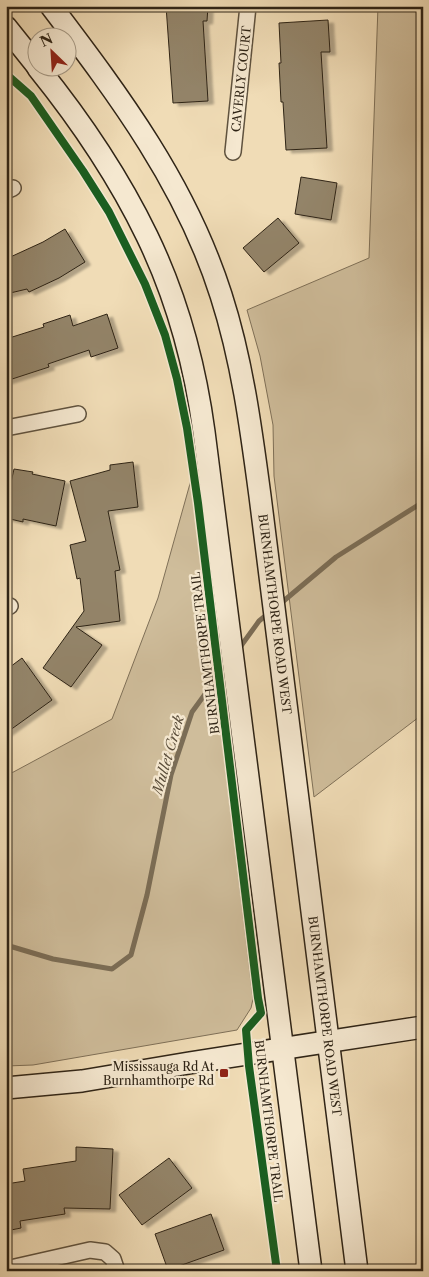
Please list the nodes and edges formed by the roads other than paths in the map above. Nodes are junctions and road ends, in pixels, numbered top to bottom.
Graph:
1 (51, 6) edge
2 (248, 6) edge
3 (6, 27) edge
4 (28, 54) edge
5 (46, 78) edge
6 (233, 152) dead end
7 (78, 414) dead end
8 (6, 428) edge
9 (423, 1027) edge
10 (328, 1042) junction
11 (283, 1048) junction
12 (6, 1088) edge
13 (6, 1269) edge
14 (117, 1271) edge
15 (312, 1271) edge
16 (358, 1271) edge

1 - 10 main road, BURNHAMTHORPE ROAD WEST
2 - 6 street, CAVERLY COURT
3 - 4 main road
5 - 11 main road
7 - 8 street
9 - 10 main road
10 - 11 main road
10 - 16 main road, BURNHAMTHORPE ROAD WEST
11 - 12 main road
11 - 15 main road
13 - 14 street

